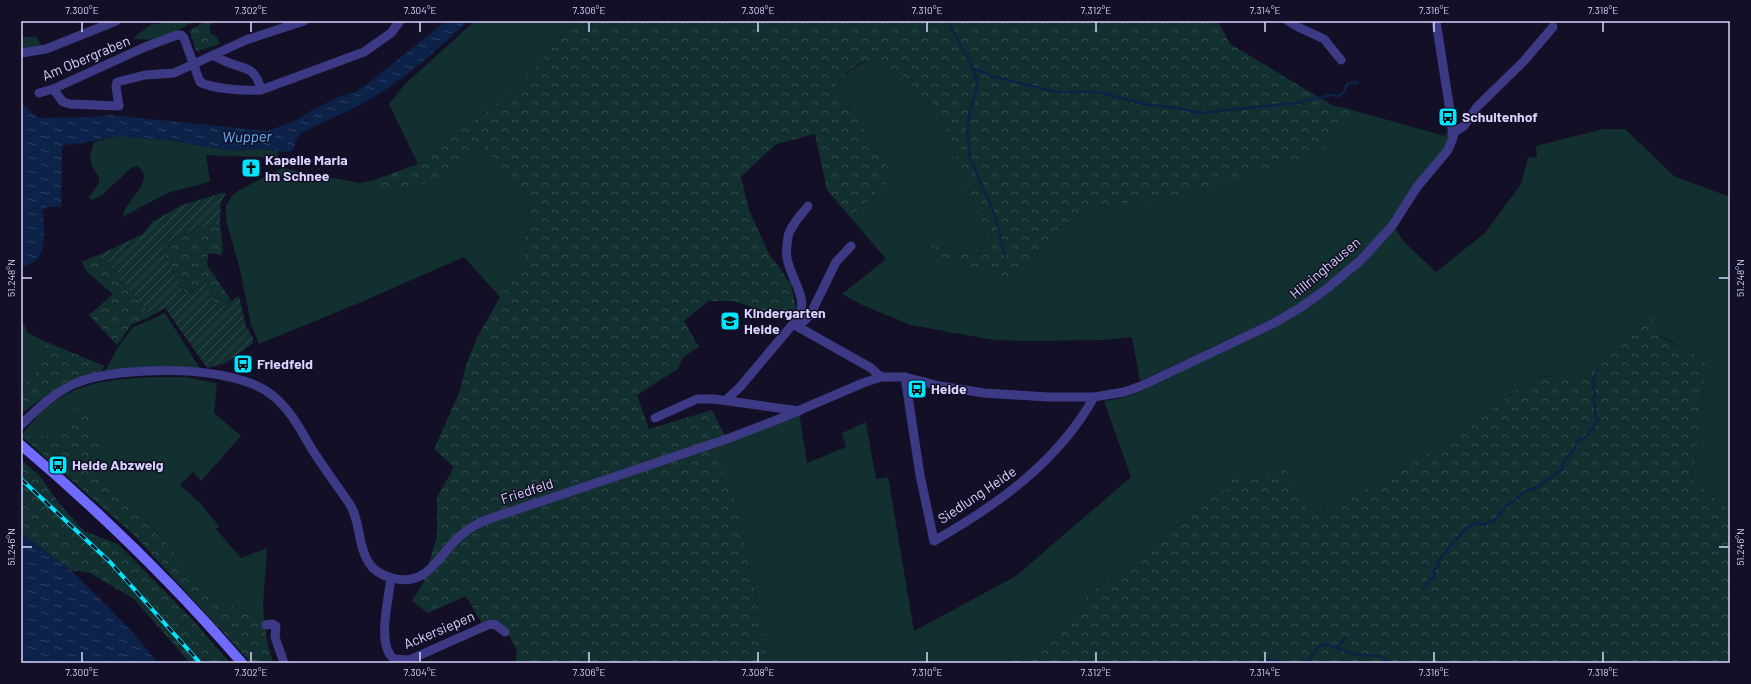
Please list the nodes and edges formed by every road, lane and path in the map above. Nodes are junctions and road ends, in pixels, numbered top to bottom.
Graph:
1 (116, 21) edge
2 (304, 21) edge
3 (400, 21) edge
4 (1288, 21) edge
5 (1436, 21) edge
6 (1553, 27) dead end
7 (21, 53) edge
8 (213, 55) junction
9 (1342, 60) dead end
10 (193, 66) junction
11 (54, 88) junction
12 (261, 90) junction
13 (39, 93) dead end
14 (1453, 133) junction
15 (808, 206) dead end
16 (851, 246) dead end
17 (793, 324) junction
18 (881, 377) junction
19 (905, 377) junction
20 (1094, 397) junction
21 (726, 400) junction
22 (799, 411) junction
23 (655, 418) dead end
24 (21, 425) edge
25 (21, 445) edge
26 (391, 578) junction
27 (266, 625) dead end
28 (505, 632) dead end
29 (242, 663) edge
30 (284, 663) edge

1 - 7 street
2 - 8 street
3 - 12 street
4 - 9 street
5 - 14 street
6 - 14 street
8 - 10 street
8 - 12 street
10 - 11 street, Am Obergraben
10 - 11 street
10 - 12 street, Am Obergraben
11 - 13 street, Am Obergraben
14 - 20 street, Hillringhausen
15 - 17 street
16 - 17 street
17 - 18 street
17 - 21 street
18 - 19 street
18 - 22 street
19 - 20 street
19 - 20 street, Siedlung Heide
21 - 22 street
21 - 23 street
22 - 26 street, Friedfeld
24 - 26 street
25 - 29 main road
26 - 28 street, Ackersiepen
27 - 30 street

